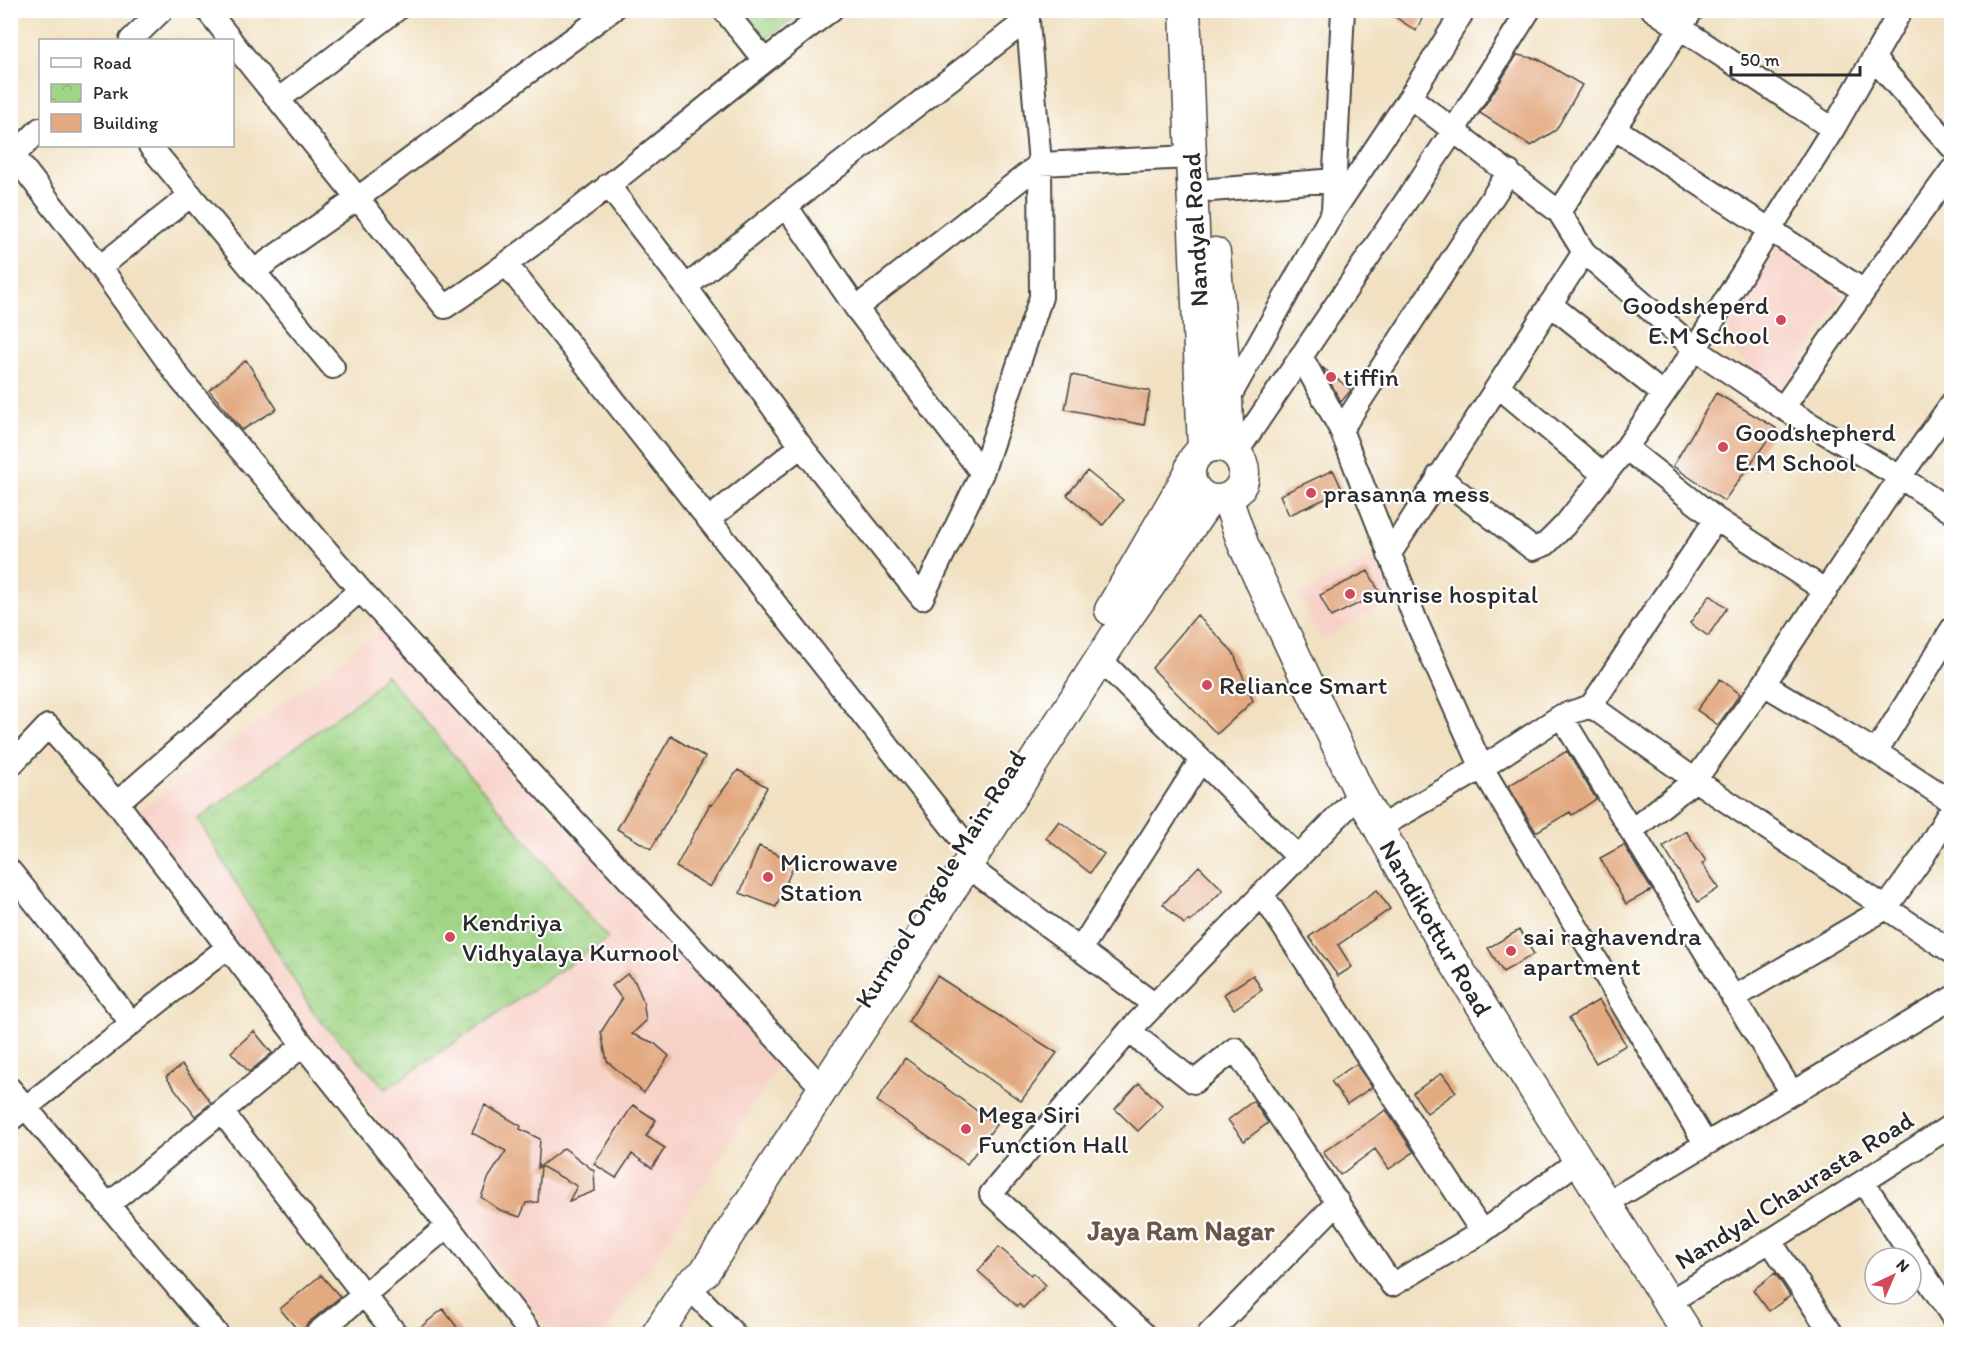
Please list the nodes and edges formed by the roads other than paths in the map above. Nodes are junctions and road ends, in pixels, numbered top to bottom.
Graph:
1 (162, 10) edge
2 (207, 10) edge
3 (396, 10) edge
4 (612, 10) edge
5 (724, 10) edge
6 (831, 10) edge
7 (1185, 10) edge
8 (1204, 10) edge
9 (1343, 10) edge
10 (1464, 10) edge
11 (1530, 10) edge
12 (1653, 10) edge
13 (1901, 10) edge
14 (1028, 15) edge
15 (1686, 20) edge
16 (132, 39) edge
17 (230, 39) edge
18 (234, 43) edge
19 (1873, 58) junction
20 (764, 60) junction
21 (1410, 97) junction
22 (279, 99) junction
23 (1614, 128) junction
24 (1833, 129) junction
25 (39, 130) edge
26 (1454, 130) junction
27 (151, 147) edge
28 (1952, 147) edge
29 (12, 157) edge
30 (1191, 157) junction
31 (1040, 165) junction
32 (1952, 170) edge
33 (1509, 172) junction
34 (1335, 180) junction
35 (608, 185) junction
36 (1210, 190) junction
37 (190, 195) junction
38 (358, 198) junction
39 (786, 206) junction
40 (1333, 212) junction
41 (1559, 212) junction
42 (1770, 230) junction
43 (1584, 252) junction
44 (507, 265) junction
45 (100, 267) junction
46 (254, 271) junction
47 (686, 287) junction
48 (1864, 291) junction
49 (1550, 304) junction
50 (856, 308) junction
51 (1695, 349) junction
52 (1301, 356) junction
53 (333, 368) dead end
54 (1498, 386) junction
55 (1663, 394) junction
56 (1227, 401) junction
57 (1952, 403) edge
58 (1783, 408) junction
59 (1341, 430) junction
60 (801, 446) junction
61 (1626, 448) junction
62 (1215, 456) junction
63 (982, 473) junction
64 (1604, 475) junction
65 (1438, 476) junction
66 (1900, 477) junction
67 (1218, 499) junction
68 (1952, 512) edge
69 (709, 519) junction
70 (1716, 519) junction
71 (1389, 555) junction
72 (360, 590) junction
73 (1826, 591) junction
74 (1952, 629) edge
75 (1100, 659) junction
76 (1944, 660) edge
77 (1764, 684) junction
78 (1591, 706) junction
79 (1561, 716) junction
80 (1876, 752) junction
81 (1201, 760) junction
82 (10, 766) edge
83 (1482, 768) junction
84 (1695, 780) junction
85 (1359, 794) junction
86 (1952, 802) edge
87 (117, 803) junction
88 (1952, 808) edge
89 (1378, 828) junction
90 (1631, 831) junction
91 (965, 853) junction
92 (1298, 857) junction
93 (10, 872) edge
94 (1262, 894) junction
95 (1886, 908) junction
96 (228, 947) junction
97 (1080, 950) junction
98 (1952, 952) edge
99 (1733, 998) junction
100 (1952, 998) edge
101 (1155, 1005) junction
102 (131, 1022) junction
103 (1130, 1031) junction
104 (303, 1045) junction
105 (814, 1079) junction
106 (10, 1089) edge
107 (1792, 1093) junction
108 (222, 1112) junction
109 (18, 1113) edge
110 (1950, 1129) edge
111 (1705, 1143) junction
112 (1578, 1161) junction
113 (1863, 1182) junction
114 (1338, 1202) junction
115 (1605, 1204) junction
116 (108, 1205) junction
117 (448, 1226) junction
118 (1482, 1232) junction
119 (1770, 1241) junction
120 (688, 1286) junction
121 (364, 1295) junction
122 (1667, 1303) junction
123 (1952, 1316) edge
124 (217, 1335) edge
125 (316, 1335) edge
126 (396, 1335) edge
127 (531, 1335) edge
128 (657, 1335) edge
129 (734, 1335) edge
130 (1144, 1335) edge
131 (1209, 1335) edge
132 (1688, 1335) edge
133 (1832, 1335) edge

1 - 16 street
2 - 17 street
3 - 22 street
4 - 38 street
5 - 20 street
6 - 20 street
7 - 30 main road, Nandyal Road
8 - 36 main road, Nandyal Road
9 - 34 street
10 - 21 street
11 - 26 street
12 - 15 street
13 - 19 street
14 - 31 street
14 - 39 street
15 - 23 street
15 - 24 street
18 - 22 street
19 - 24 street
19 - 28 street
20 - 35 street
21 - 26 street
21 - 40 street
22 - 38 street
23 - 41 street
23 - 42 street
24 - 42 street
25 - 29 street
26 - 33 street
26 - 52 street
27 - 37 street
29 - 45 street
30 - 31 street
30 - 62 main road, Nandyal Road
31 - 50 street
31 - 63 street
32 - 48 street
33 - 41 street
33 - 59 street
34 - 36 street
34 - 40 street
35 - 44 street
35 - 47 street
36 - 56 main road, Nandyal Road
37 - 45 street
37 - 46 street
38 - 44 street
38 - 46 street
39 - 47 street
39 - 50 street
40 - 56 street
41 - 43 street
42 - 48 street
42 - 51 street
43 - 49 street
43 - 51 street
44 - 69 street
45 - 72 street
46 - 53 street
47 - 60 street
48 - 58 street
49 - 54 street
49 - 55 street
50 - 63 street
51 - 55 street
51 - 58 street
52 - 59 street
52 - 62 street
54 - 64 street
54 - 65 street
55 - 61 street
56 - 62 main road, Nandyal Road
57 - 66 street
58 - 66 street
59 - 71 street
60 - 63 street
60 - 69 street
61 - 64 street
61 - 70 street
62 - 67 main road
62 - 67 main road, Kurnool Ongole Main Road
62 - 91 main road, Kurnool Ongole Main Road
64 - 65 street
65 - 71 street
66 - 68 street
66 - 73 street
67 - 75 main road, Kurnool Ongole Main Road
67 - 85 main road, Nandikottur Road
69 - 91 street
70 - 73 street
70 - 78 street
71 - 83 street
72 - 87 street
72 - 105 street
73 - 77 street
74 - 76 street
75 - 81 street
75 - 91 main road, Kurnool Ongole Main Road
76 - 80 street
77 - 80 street
77 - 84 street
78 - 79 street
78 - 84 street
79 - 83 street
79 - 90 street
80 - 86 street
81 - 92 street
81 - 97 street
82 - 87 street
83 - 89 street
83 - 111 street
84 - 90 street
84 - 95 street
85 - 89 main road, Nandikottur Road
85 - 92 street
87 - 96 street
88 - 95 street
89 - 112 main road, Nandikottur Road
90 - 99 street
91 - 97 street
91 - 105 main road, Kurnool Ongole Main Road
91 - 120 main road, Kurnool Ongole Main Road
92 - 94 street
93 - 102 street
94 - 101 street
94 - 118 street
95 - 98 street
95 - 99 street
96 - 102 street
96 - 104 street
97 - 101 street
99 - 107 street
100 - 107 street
101 - 103 street
102 - 109 street
103 - 114 street
103 - 130 street
104 - 108 street
104 - 117 street
105 - 120 main road, Kurnool Ongole Main Road
106 - 109 street
107 - 111 street
108 - 116 street
108 - 121 street
109 - 116 street
110 - 113 street, Nandyal Chaurasta Road
111 - 115 street
112 - 115 main road, Nandikottur Road
112 - 118 street
113 - 119 street, Nandyal Chaurasta Road
113 - 123 street
114 - 118 street
114 - 131 street
115 - 122 main road, Nandikottur Road
116 - 124 street
117 - 121 street
117 - 127 street
119 - 122 street, Nandyal Chaurasta Road
119 - 133 street
120 - 128 main road, Kurnool Ongole Main Road
120 - 129 street
121 - 125 street
121 - 126 street
122 - 132 main road, Nandikottur Road

